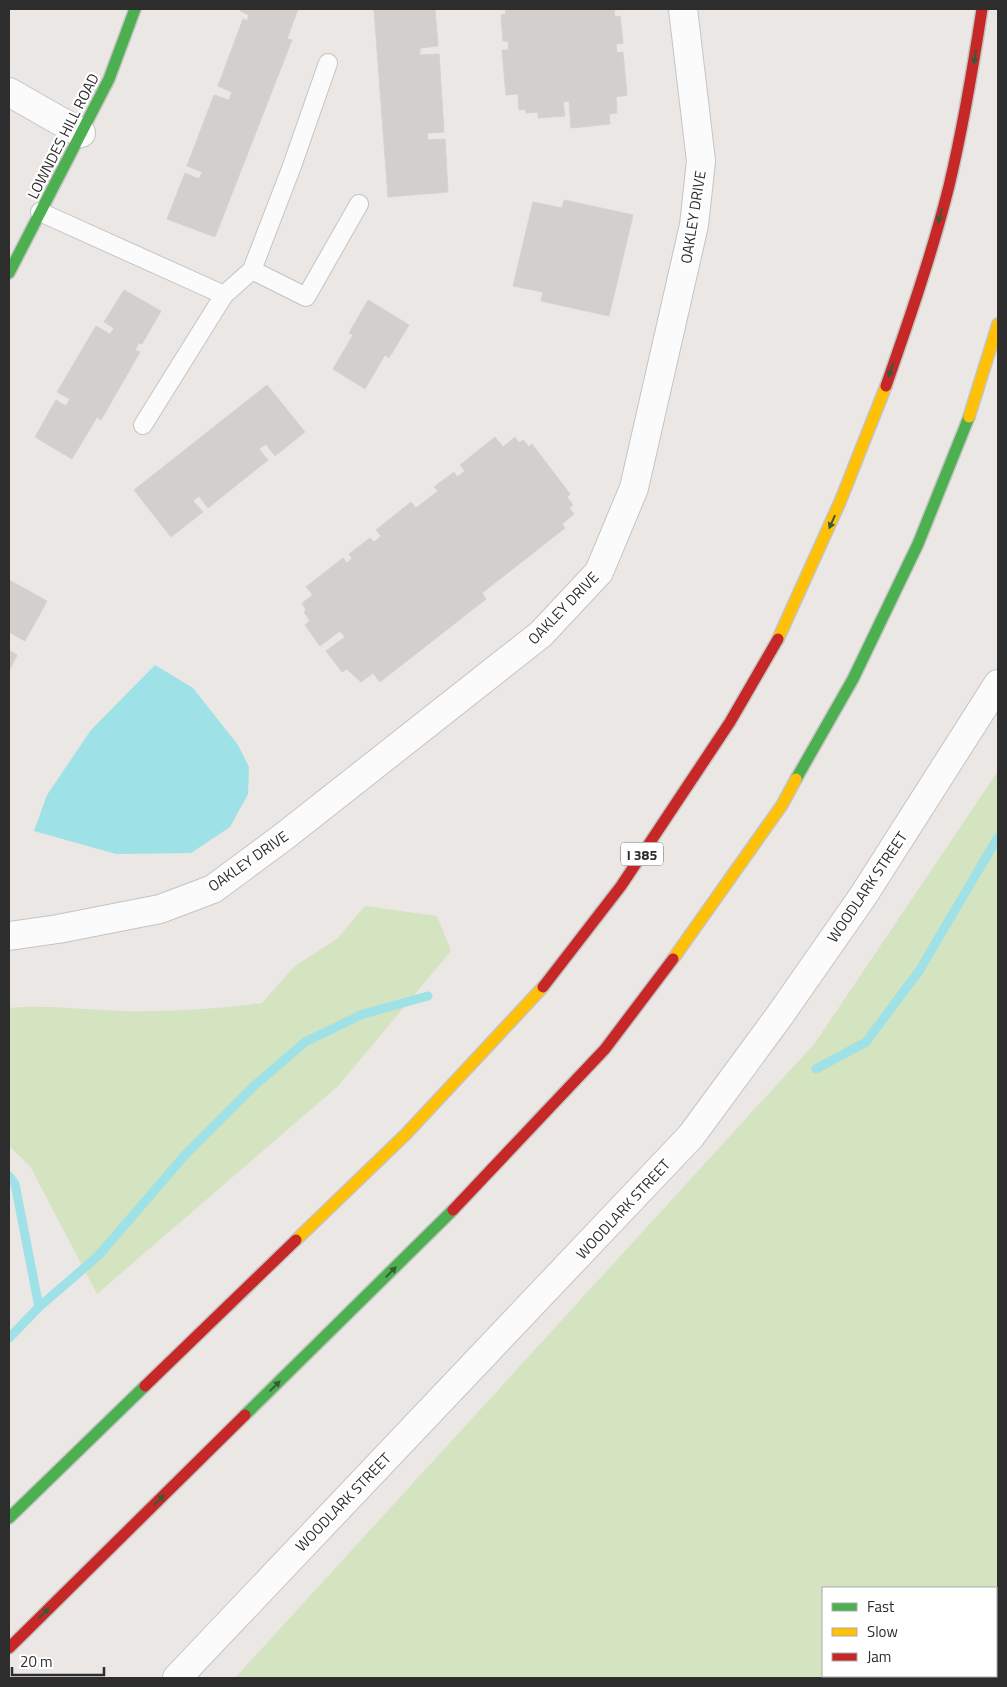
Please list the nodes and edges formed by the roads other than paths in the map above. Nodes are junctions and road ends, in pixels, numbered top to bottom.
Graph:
1 (135, 9) edge
2 (683, 9) edge
3 (982, 9) edge
4 (328, 63) dead end
5 (9, 92) edge
6 (81, 133) junction
7 (360, 204) dead end
8 (40, 212) junction
9 (252, 270) junction
10 (9, 274) edge
11 (224, 295) junction
12 (998, 324) edge
13 (143, 425) dead end
14 (998, 684) edge
15 (9, 936) edge
16 (9, 1518) edge
17 (9, 1648) edge
18 (177, 1678) edge

1 - 6 main road, LOWNDES HILL ROAD
2 - 15 street, OAKLEY DRIVE
3 -> 16 main road, I 385
4 - 9 lane
5 - 6 street
6 - 8 main road, LOWNDES HILL ROAD
7 - 9 lane
8 - 10 main road, LOWNDES HILL ROAD
8 - 11 lane
9 - 11 lane
11 - 13 lane
17 -> 12 main road
14 - 18 street, WOODLARK STREET

